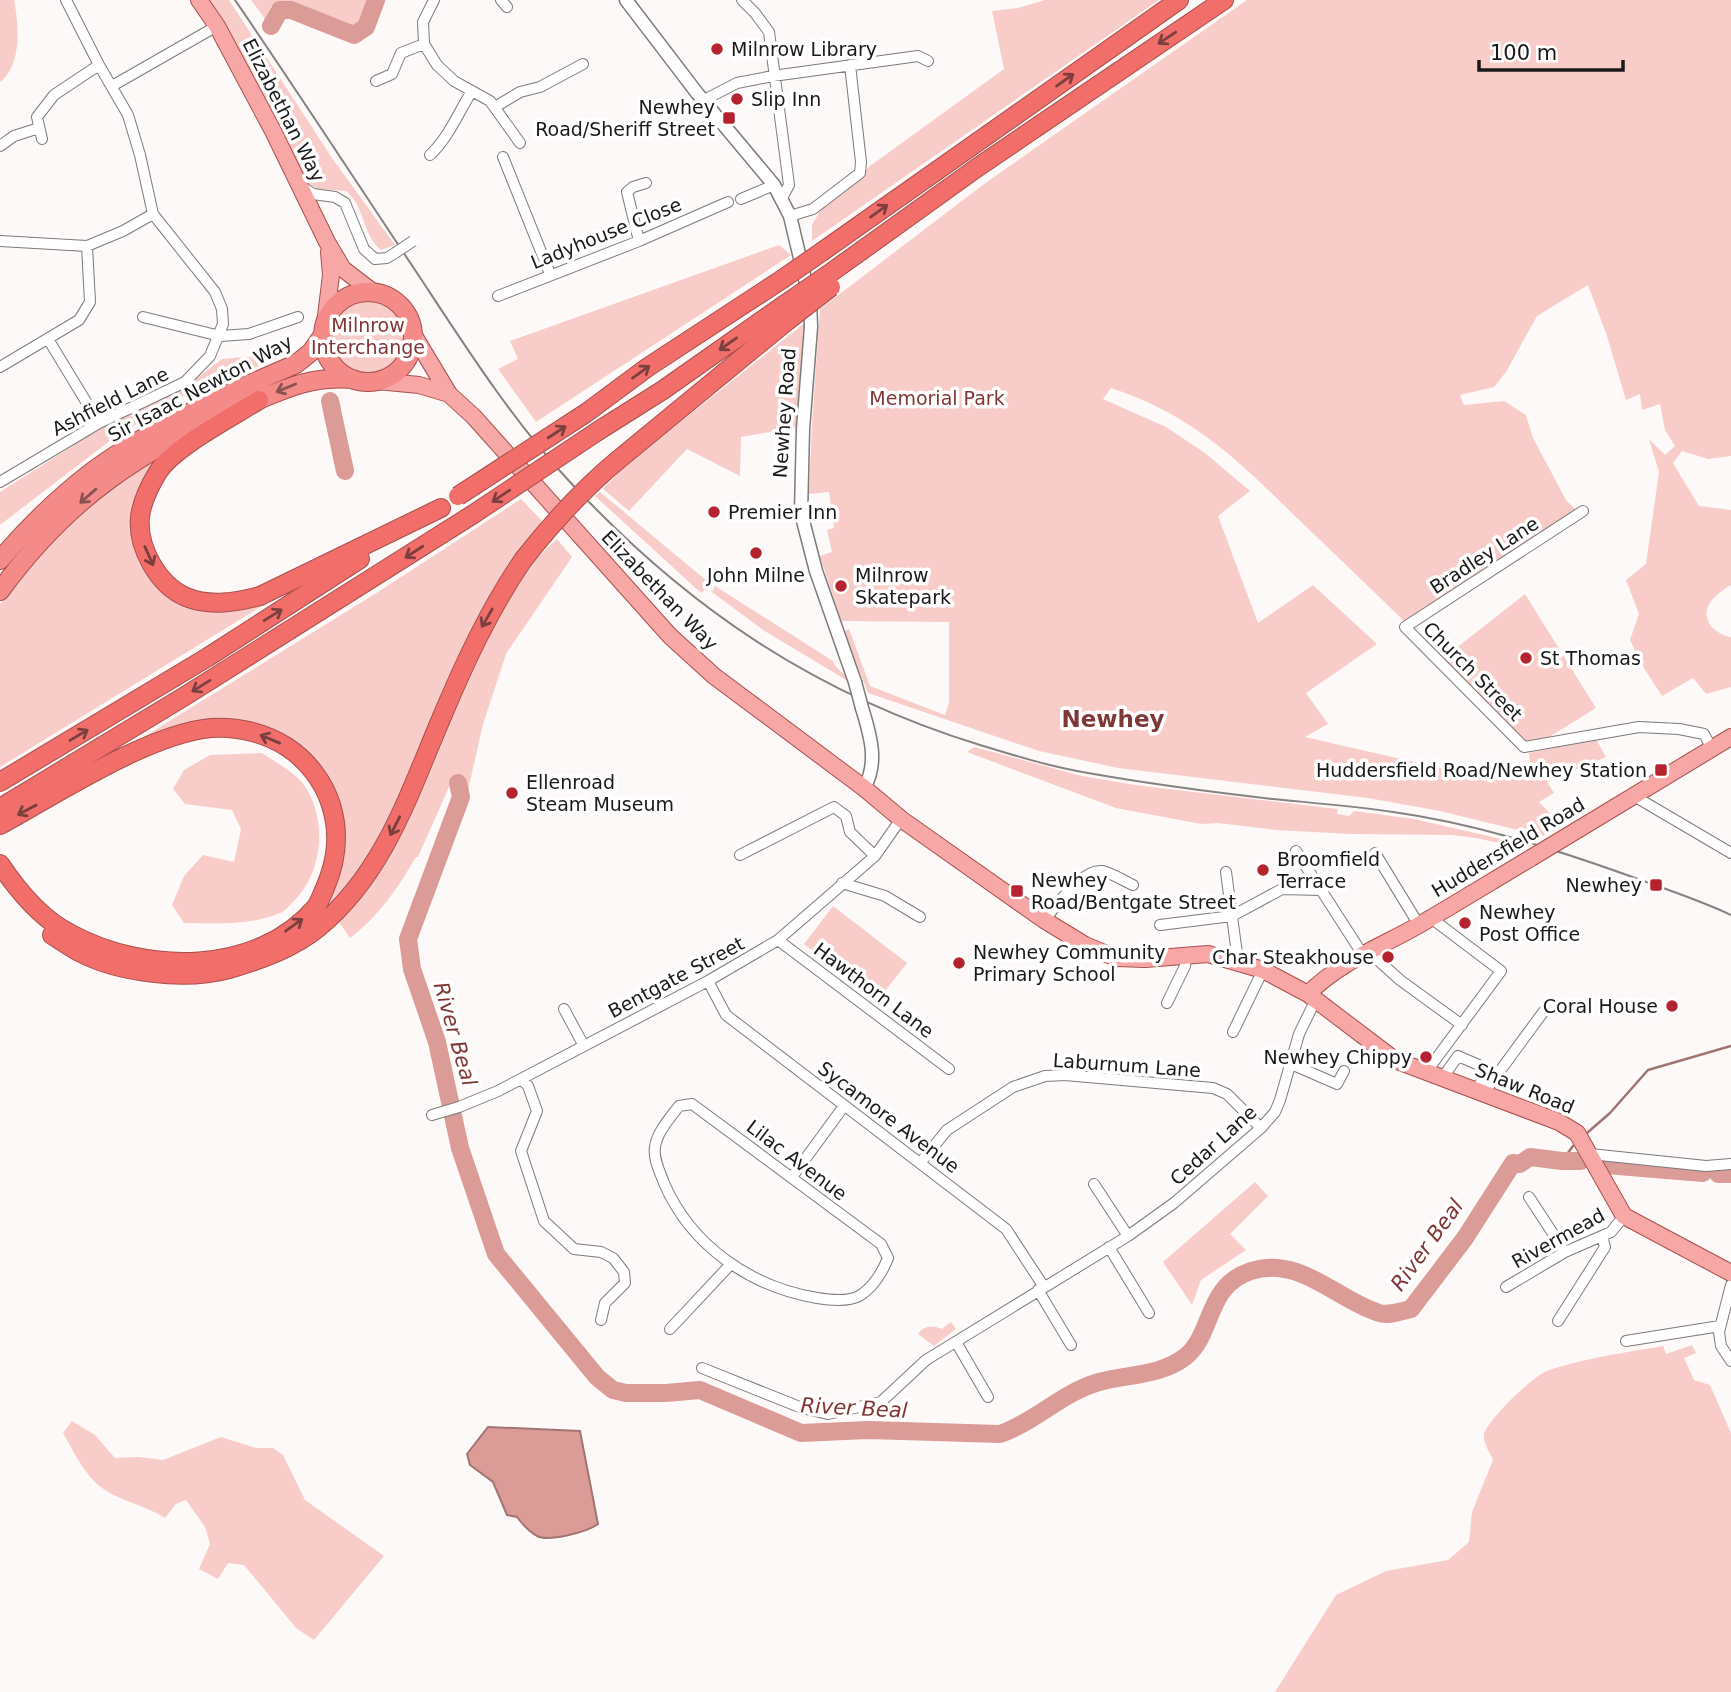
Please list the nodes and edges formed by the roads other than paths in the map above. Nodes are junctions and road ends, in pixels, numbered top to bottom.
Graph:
1 (66, 0) edge
2 (199, 0) edge
3 (434, 0) edge
4 (626, 0) edge
5 (742, 0) edge
6 (1179, 0) edge
7 (1224, 0) edge
8 (217, 26) junction
9 (424, 44) junction
10 (928, 61) dead end
11 (583, 64) dead end
12 (99, 65) junction
13 (850, 65) junction
14 (773, 76) junction
15 (376, 81) dead end
16 (112, 86) junction
17 (472, 91) junction
18 (704, 100) junction
19 (495, 107) junction
20 (39, 128) junction
21 (42, 139) dead end
22 (520, 143) dead end
23 (0, 146) edge
24 (430, 155) dead end
25 (503, 157) dead end
26 (299, 183) junction
27 (646, 183) dead end
28 (774, 185) junction
29 (330, 196) junction
30 (782, 198) junction
31 (741, 199) dead end
32 (728, 202) dead end
33 (153, 214) junction
34 (790, 216) junction
35 (316, 217) junction
36 (413, 240) dead end
37 (0, 241) edge
38 (639, 241) junction
39 (327, 242) junction
40 (86, 246) junction
41 (550, 274) junction
42 (373, 292) junction
43 (498, 296) dead end
44 (785, 313) junction
45 (143, 317) dead end
46 (298, 317) dead end
47 (324, 330) junction
48 (413, 334) junction
49 (220, 336) junction
50 (48, 339) junction
51 (0, 367) edge
52 (353, 379) junction
53 (377, 381) junction
54 (450, 394) junction
55 (259, 400) junction
56 (99, 423) junction
57 (0, 482) edge
58 (441, 508) junction
59 (1583, 512) dead end
60 (0, 560) edge
61 (0, 592) edge
62 (1405, 627) joint
63 (1731, 737) edge
64 (1712, 748) junction
65 (0, 782) edge
66 (864, 788) junction
67 (48, 789) junction
68 (1634, 796) junction
69 (0, 808) edge
70 (901, 819) junction
71 (0, 825) edge
72 (1296, 851) dead end
73 (1375, 853) dead end
74 (1731, 853) edge
75 (740, 855) dead end
76 (875, 856) junction
77 (0, 864) edge
78 (1226, 872) dead end
79 (842, 883) junction
80 (0, 884) edge
81 (1133, 885) dead end
82 (1321, 890) junction
83 (1232, 916) junction
84 (920, 917) dead end
85 (1044, 920) junction
86 (1425, 921) junction
87 (1160, 925) dead end
88 (778, 940) junction
89 (1366, 954) junction
90 (1186, 955) junction
91 (1238, 961) junction
92 (1263, 970) junction
93 (708, 981) junction
94 (1312, 996) junction
95 (1167, 1003) dead end
96 (564, 1009) dead end
97 (1544, 1011) dead end
98 (1462, 1025) junction
99 (1233, 1032) dead end
100 (584, 1046) junction
101 (1291, 1064) junction
102 (948, 1069) dead end
103 (1344, 1071) dead end
104 (1435, 1074) junction
105 (521, 1079) junction
106 (1480, 1092) junction
107 (844, 1106) junction
108 (432, 1115) dead end
109 (1261, 1128) junction
110 (1590, 1154) junction
111 (921, 1162) junction
112 (1731, 1164) edge
113 (792, 1177) junction
114 (1094, 1184) dead end
115 (1529, 1197) dead end
116 (1623, 1216) junction
117 (1128, 1236) junction
118 (1602, 1236) junction
119 (1109, 1247) junction
120 (1565, 1252) junction
121 (730, 1265) junction
122 (1731, 1273) edge
123 (1731, 1285) edge
124 (1506, 1287) dead end
125 (1041, 1289) junction
126 (1149, 1313) dead end
127 (601, 1320) dead end
128 (1558, 1321) dead end
129 (1720, 1326) junction
130 (670, 1329) dead end
131 (1626, 1341) dead end
132 (956, 1342) junction
133 (1072, 1345) dead end
134 (1731, 1361) edge
135 (702, 1368) dead end
136 (988, 1397) dead end

1 - 12 street
2 - 8 main road, Elizabethan Way
3 - 9 street
4 - 18 street, Newhey Road
5 - 14 street
58 -> 6 highway, bridge
7 -> 44 highway, bridge
8 - 16 street
8 - 26 main road, Elizabethan Way
9 - 15 street
9 - 17 street
10 - 13 street
11 - 19 street
12 - 16 street
12 - 20 street
13 - 14 street
13 - 34 street
14 - 18 street
14 - 30 street
16 - 33 street
17 - 19 street
17 - 24 street
18 - 28 street, Newhey Road
19 - 22 street
20 - 21 street
20 - 23 street
25 - 41 street
26 - 29 street
26 - 35 main road, Elizabethan Way
27 - 38 street
28 - 30 street, Newhey Road
28 - 31 street
29 - 35 street
29 - 36 street, bridge
30 - 34 street, Newhey Road
32 - 38 street, Ladyhouse Close
33 - 40 street
33 - 49 street
34 - 66 street, Newhey Road, bridge
35 - 39 main road, Elizabethan Way
37 - 40 street
38 - 41 street, Ladyhouse Close
39 - 42 main road, Elizabethan Way
39 - 47 main road, Elizabethan Way
40 - 50 street
41 - 43 street, Ladyhouse Close
42 - 47 highway
42 - 48 highway
44 -> 67 highway, bridge
44 -> 80 highway, bridge
45 - 49 street
46 - 49 street
47 - 52 highway
47 - 60 highway, Sir Isaac Newton Way
48 - 53 highway
48 - 54 main road, Elizabethan Way
49 - 56 street, Ashfield Lane
50 - 51 street
50 - 56 street
52 - 53 highway
52 -> 55 highway, Sir Isaac Newton Way
53 - 54 main road, Elizabethan Way
54 - 66 main road, Elizabethan Way
55 -> 58 highway
55 -> 61 highway, Sir Isaac Newton Way
56 - 57 street, Ashfield Lane
65 -> 58 highway
59 - 62 street, Bradley Lane
62 - 64 street, Church Street
63 - 64 main road, Huddersfield Road
64 - 68 main road, Huddersfield Road
66 - 70 main road
67 - 69 highway
67 -> 71 highway
77 -> 67 highway
68 - 74 street
68 - 86 main road, Huddersfield Road, bridge
70 - 76 street, Bentgate Street
70 - 85 main road
72 - 82 street
73 - 86 street
75 - 76 street
76 - 79 street, Bentgate Street
78 - 83 street
79 - 84 street
79 - 88 street, Bentgate Street
81 - 85 street
82 - 83 street
82 - 89 street
83 - 87 street
83 - 91 street
85 - 90 main road
86 - 89 main road, Huddersfield Road
86 - 98 street
88 - 93 street, Bentgate Street
88 - 102 street, Hawthorn Lane
89 - 94 main road, Huddersfield Road
89 - 98 street
90 - 91 main road
90 - 95 street
91 - 92 main road
92 - 94 main road
92 - 99 street
93 - 100 street, Bentgate Street
93 - 107 street, Sycamore Avenue
94 - 101 street, Cedar Lane
94 - 104 main road, Shaw Road
96 - 100 street
97 - 106 street
98 - 104 street
100 - 105 street, Bentgate Street
101 - 103 street
101 - 109 street, Cedar Lane
104 - 106 main road, Shaw Road
104 - 106 street
105 - 108 street, Bentgate Street
105 - 127 street
106 - 110 main road, Shaw Road
107 - 111 street, Sycamore Avenue
107 - 113 street
109 - 111 street, Laburnum Lane
109 - 117 street, Cedar Lane
110 - 112 street
110 - 116 main road, Shaw Road
111 - 125 street, Sycamore Avenue
113 - 121 street, Lilac Avenue
113 - 121 street, Lilac Avenue
114 - 117 street
115 - 120 street
116 - 118 street, Rivermead
116 - 122 main road
117 - 119 street, Cedar Lane
118 - 120 street, Rivermead
118 - 128 street
119 - 125 street, Cedar Lane
119 - 126 street
120 - 124 street, Rivermead
121 - 130 street
123 - 129 street
125 - 132 street, Cedar Lane
125 - 133 street, Sycamore Avenue
129 - 131 street
129 - 134 street
132 - 135 street, Cedar Lane
132 - 136 street

